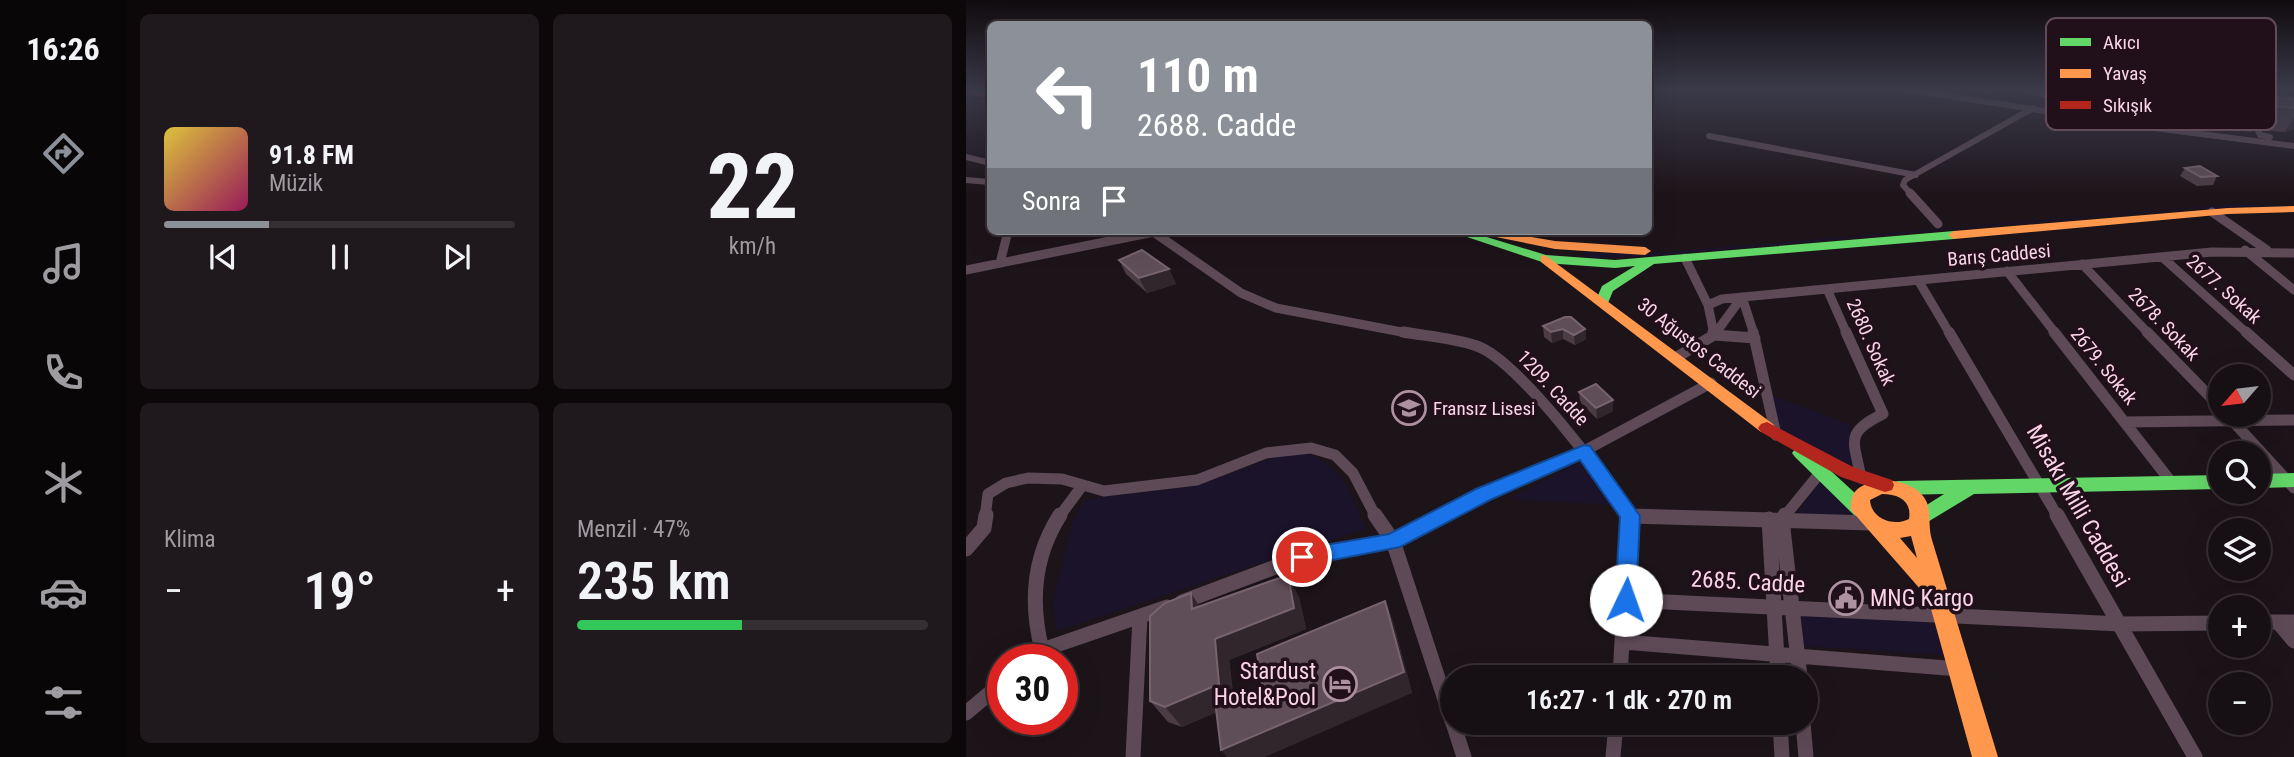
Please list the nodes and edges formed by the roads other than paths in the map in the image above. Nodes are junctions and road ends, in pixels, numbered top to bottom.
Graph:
1 (2004, 124) edge
2 (2180, 130) edge
3 (2221, 130) edge
4 (2258, 130) edge
5 (2260, 135) junction
6 (1709, 136) dead end
7 (2294, 140) edge
8 (2294, 146) edge
9 (966, 157) edge
10 (987, 162) edge
11 (1916, 175) junction
12 (966, 180) edge
13 (987, 182) edge
14 (2294, 202) edge
15 (2294, 209) edge
16 (2211, 212) junction
17 (1938, 224) junction
18 (1007, 235) edge
19 (1097, 235) edge
20 (1139, 235) edge
21 (1157, 235) edge
22 (1468, 235) edge
23 (1509, 235) edge
24 (1096, 244) junction
25 (1555, 245) junction
26 (2245, 250) junction
27 (2268, 251) junction
28 (2294, 253) edge
29 (1575, 255) junction
30 (2162, 257) junction
31 (1685, 258) junction
32 (1545, 259) junction
33 (1652, 261) junction
34 (1000, 263) junction
35 (2081, 264) junction
36 (966, 270) edge
37 (2007, 271) junction
38 (1918, 280) junction
39 (1582, 284) junction
40 (1827, 289) junction
41 (2294, 290) edge
42 (1742, 297) junction
43 (1602, 300) junction
44 (1708, 305) junction
45 (1714, 335) junction
46 (1755, 338) junction
47 (1677, 357) junction
48 (2294, 375) edge
49 (1711, 383) junction
50 (2208, 395) edge
51 (2208, 418) edge
52 (2272, 419) edge
53 (2294, 420) edge
54 (2126, 422) junction
55 (2239, 427) edge
56 (1776, 435) junction
57 (1791, 444) junction
58 (1584, 451) junction
59 (1820, 473) junction
60 (1861, 478) junction
61 (2208, 482) edge
62 (2271, 482) edge
63 (2172, 483) junction
64 (2291, 483) edge
65 (1082, 486) junction
66 (2040, 486) junction
67 (1891, 487) junction
68 (1967, 489) junction
69 (1630, 516) junction
70 (1779, 516) junction
71 (1870, 520) junction
72 (1919, 521) junction
73 (1393, 541) junction
74 (966, 549) edge
75 (1936, 594) junction
76 (1626, 600) junction
77 (1774, 606) junction
78 (1794, 607) junction
79 (1944, 616) junction
80 (1140, 617) junction
81 (2286, 622) edge
82 (2208, 623) edge
83 (2121, 624) junction
84 (2294, 641) edge
85 (1623, 642) junction
86 (1036, 644) edge
87 (1066, 644) edge
88 (1777, 653) junction
89 (1798, 655) junction
90 (1621, 665) edge
91 (1778, 665) edge
92 (1799, 665) edge
93 (1962, 669) junction
94 (1440, 683) edge
95 (987, 695) edge
96 (966, 713) edge
97 (1457, 735) edge
98 (1615, 735) edge
99 (1781, 735) edge
100 (1804, 735) edge
101 (1133, 757) edge
102 (1464, 757) edge
103 (1613, 757) edge
104 (1782, 757) edge
105 (1806, 757) edge
106 (1985, 757) edge
107 (2195, 757) edge

1 - 11 street
2 - 8 street
3 - 5 street
4 - 5 street
5 - 7 street
6 - 11 street
9 - 10 street
11 - 17 street
12 - 13 street
14 - 17 main road
15 - 16 main road
16 - 27 street
16 - 31 main road
17 - 29 main road
18 - 34 street
19 - 24 street
20 - 24 street
21 - 58 street, 1209. Cadde
22 - 32 main road
23 - 25 main road
24 - 34 street
25 - 29 main road
25 - 32 main road
26 - 27 street, Barış Caddesi
26 - 30 street, Barış Caddesi
26 - 41 street
27 - 28 street, Barış Caddesi
29 - 32 main road
29 - 33 main road
29 - 39 main road
30 - 35 street, Barış Caddesi
30 - 48 street, 2677. Sokak
31 - 33 main road
31 - 44 street
32 - 39 main road, 30 Ağustos Caddesi
33 - 43 main road
34 - 36 street
35 - 37 street, Barış Caddesi
35 - 50 street, 2678. Sokak
37 - 38 street, Barış Caddesi
37 - 54 street, 2679. Sokak
38 - 40 street, Barış Caddesi
38 - 66 street, Misakı Milli Caddesi
39 - 43 main road, 30 Ağustos Caddesi
40 - 42 street, Barış Caddesi
40 - 60 street, 2680. Sokak
42 - 44 street, Barış Caddesi
42 - 45 street
42 - 46 street
43 - 47 main road, 30 Ağustos Caddesi
44 - 45 street
45 - 46 street
45 - 47 street
46 - 56 street
47 - 49 main road, 30 Ağustos Caddesi
49 - 56 main road, 30 Ağustos Caddesi
49 - 58 street
51 - 54 street
52 - 53 street
54 - 63 street, 2679. Sokak
55 - 64 street
56 - 57 main road, 30 Ağustos Caddesi
57 - 59 main road
57 - 60 main road
58 - 69 street, 1209. Cadde
58 - 73 street
59 - 70 street
59 - 71 main road
60 - 67 main road
61 - 63 main road
62 - 64 main road
63 - 66 main road
65 - 73 street
65 - 74 street
65 - 86 street
66 - 68 main road
66 - 83 street, Misakı Milli Caddesi
67 - 68 main road
67 - 71 main road
67 - 72 main road
68 - 72 main road
69 - 70 street
69 - 76 street
70 - 71 street
70 - 77 street
70 - 78 street
71 - 72 main road
71 - 75 main road
72 - 75 main road
73 - 80 street
73 - 94 street
75 - 79 main road
76 - 77 street, 2685. Cadde
76 - 85 street
77 - 78 street, 2685. Cadde
77 - 88 street
78 - 79 street, 2685. Cadde
78 - 89 street
79 - 83 street, 2685. Cadde
79 - 93 main road
80 - 87 street
80 - 101 street
81 - 84 street
82 - 83 street, 2685. Cadde
83 - 107 street, Misakı Milli Caddesi
85 - 88 street
85 - 90 street
88 - 89 street
88 - 91 street
89 - 92 street
89 - 93 street
93 - 106 main road
95 - 96 street
97 - 102 street
98 - 103 street
99 - 104 street
100 - 105 street

